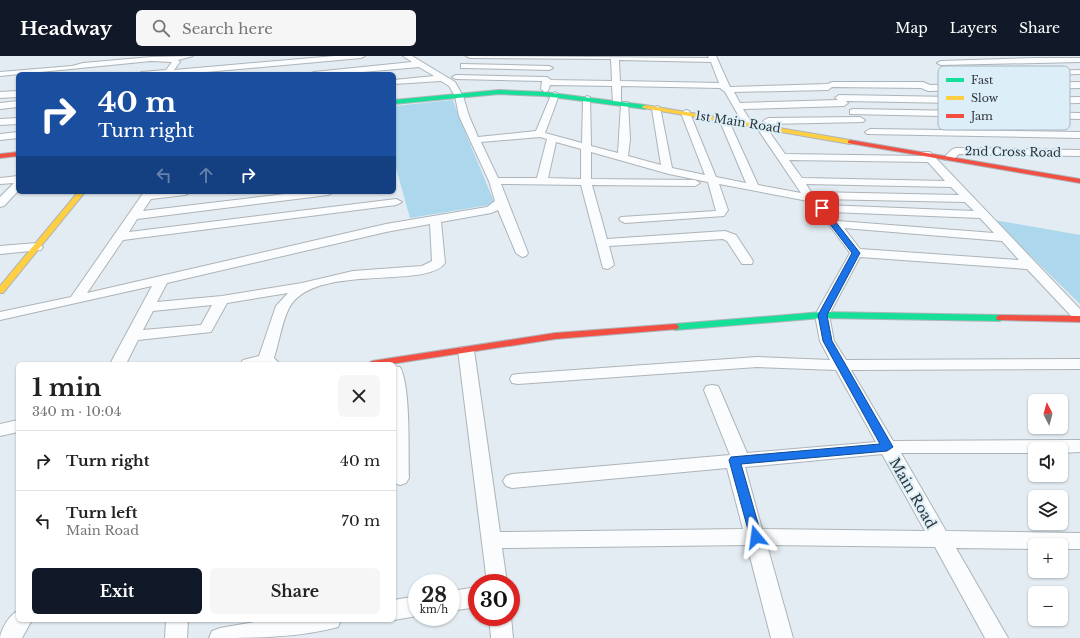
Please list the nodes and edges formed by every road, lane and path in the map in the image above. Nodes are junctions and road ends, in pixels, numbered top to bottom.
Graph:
1 (73, 56) edge
2 (188, 56) edge
3 (360, 56) edge
4 (407, 56) edge
5 (470, 56) edge
6 (1026, 56) edge
7 (1074, 56) edge
8 (713, 58) edge
9 (166, 59) junction
10 (615, 59) edge
11 (1080, 59) edge
12 (1036, 61) junction
13 (422, 64) junction
14 (83, 65) junction
15 (464, 66) junction
16 (947, 66) edge
17 (1046, 66) edge
18 (549, 68) dead end
19 (676, 68) dead end
20 (24, 72) edge
21 (169, 72) edge
22 (179, 72) edge
23 (337, 72) edge
24 (16, 73) edge
25 (0, 74) edge
26 (444, 78) junction
27 (1070, 78) edge
28 (454, 81) junction
29 (396, 82) edge
30 (546, 82) junction
31 (1070, 83) edge
32 (1080, 83) edge
33 (616, 84) junction
34 (829, 84) junction
35 (938, 88) edge
36 (726, 89) junction
37 (16, 94) edge
38 (544, 94) junction
39 (0, 95) edge
40 (459, 96) junction
41 (555, 96) junction
42 (587, 99) junction
43 (842, 100) junction
44 (1070, 100) edge
45 (1080, 100) edge
46 (938, 101) edge
47 (396, 102) edge
48 (621, 103) junction
49 (16, 104) edge
50 (0, 106) edge
51 (737, 106) junction
52 (657, 109) junction
53 (853, 112) junction
54 (686, 113) junction
55 (938, 113) edge
56 (1070, 116) edge
57 (1080, 116) edge
58 (724, 120) junction
59 (860, 120) junction
60 (16, 121) edge
61 (0, 122) edge
62 (758, 123) junction
63 (870, 132) junction
64 (540, 134) junction
65 (16, 135) edge
66 (1080, 135) edge
67 (0, 137) edge
68 (552, 138) junction
69 (475, 140) junction
70 (882, 146) junction
71 (586, 147) junction
72 (1080, 153) edge
73 (16, 154) edge
74 (0, 156) edge
75 (928, 156) junction
76 (623, 157) junction
77 (782, 157) junction
78 (949, 158) junction
79 (667, 170) junction
80 (16, 179) edge
81 (0, 181) edge
82 (494, 181) junction
83 (799, 181) junction
84 (1080, 181) edge
85 (542, 182) junction
86 (586, 182) junction
87 (712, 182) junction
88 (955, 184) junction
89 (16, 187) edge
90 (754, 188) junction
91 (80, 194) edge
92 (148, 194) edge
93 (312, 194) edge
94 (968, 199) junction
95 (814, 200) junction
96 (501, 202) junction
97 (0, 203) edge
98 (396, 209) edge
99 (984, 215) junction
100 (133, 216) junction
101 (435, 219) junction
102 (625, 219) dead end
103 (834, 224) junction
104 (119, 237) junction
105 (1006, 238) junction
106 (602, 243) junction
107 (38, 247) junction
108 (0, 250) edge
109 (522, 253) dead end
110 (856, 253) junction
111 (747, 261) dead end
112 (608, 265) dead end
113 (1032, 265) junction
114 (162, 280) junction
115 (302, 287) junction
116 (0, 291) edge
117 (76, 300) junction
118 (222, 300) junction
119 (148, 307) junction
120 (822, 315) junction
121 (0, 316) edge
122 (1080, 318) edge
123 (132, 336) junction
124 (466, 350) junction
125 (269, 361) edge
126 (119, 362) edge
127 (396, 364) edge
128 (1080, 364) edge
129 (841, 365) junction
130 (518, 379) dead end
131 (396, 382) edge
132 (712, 390) dead end
133 (16, 426) edge
134 (0, 430) edge
135 (1080, 446) edge
136 (887, 447) junction
137 (738, 460) junction
138 (400, 478) dead end
139 (512, 481) dead end
140 (756, 537) junction
141 (491, 540) junction
142 (941, 541) junction
143 (1080, 541) edge
144 (496, 574) edge
145 (408, 608) edge
146 (396, 610) edge
147 (20, 622) edge
148 (177, 622) edge
149 (316, 622) edge
150 (501, 626) edge
151 (268, 629) edge
152 (10, 638) edge
153 (176, 638) edge
154 (220, 638) edge
155 (502, 638) edge
156 (782, 638) edge
157 (996, 638) edge

1 - 14 street
2 - 9 street
3 - 22 street
4 - 13 street
5 - 10 street
5 - 15 street
6 - 12 street
7 - 11 street
8 - 10 street
8 - 36 street
9 - 14 street
9 - 21 street
10 - 19 street
10 - 33 street
11 - 12 street
12 - 16 street
12 - 17 street
13 - 23 street
13 - 26 street
14 - 20 street
15 - 18 street
15 - 28 street
24 - 25 street
26 - 28 street
26 - 29 street
27 - 32 street
28 - 30 street
28 - 40 street
30 - 33 street
30 - 38 street
31 - 32 street
33 - 36 street
33 - 48 street
34 - 35 street
34 - 36 street
34 - 43 street
36 - 51 street
37 - 39 street
38 - 40 street, 1st Main Road
38 - 41 street, 1st Main Road
40 - 47 street, 1st Main Road
40 - 69 street
41 - 42 street, 1st Main Road
41 - 64 street
42 - 48 street, 1st Main Road
42 - 71 street
43 - 46 street
43 - 51 street
43 - 53 street
44 - 45 street
48 - 52 street, 1st Main Road
48 - 76 street
49 - 50 street
51 - 62 street
52 - 54 street, 1st Main Road
52 - 79 street
53 - 55 street
53 - 59 street
54 - 58 street, 1st Main Road
54 - 87 street
56 - 57 street
58 - 62 street, 1st Main Road
58 - 90 street
59 - 62 street
59 - 63 street
60 - 61 street
62 - 70 street, 1st Main Road
62 - 77 street
63 - 66 street
63 - 70 street
64 - 68 street
64 - 69 street
65 - 67 street
68 - 71 street
68 - 85 street
69 - 82 street
70 - 75 street, 1st Main Road
71 - 76 street
71 - 86 street
72 - 78 street, 2nd Cross Road
73 - 74 street
75 - 77 street
75 - 78 street, 1st Main Road
75 - 88 street
76 - 79 street
77 - 83 street
78 - 84 street, 1st Main Road
79 - 87 street
80 - 81 street
82 - 85 street
82 - 96 street
83 - 88 street
83 - 95 street
85 - 86 street
86 - 87 street
86 - 106 street
87 - 90 street
87 - 102 street
88 - 94 street
89 - 97 street
90 - 95 street
91 - 107 street
92 - 100 street
93 - 100 street
94 - 95 street
94 - 99 street
95 - 99 street
95 - 103 street
96 - 101 street
96 - 109 street
98 - 101 street
98 - 104 street
98 - 114 street
99 - 105 street
100 - 104 street
101 - 115 street
103 - 105 street
103 - 110 street
104 - 117 street
105 - 113 street
106 - 111 street
106 - 112 street
107 - 108 street
107 - 116 street
110 - 113 street
110 - 120 street
113 - 122 street
114 - 117 street
114 - 119 street
115 - 118 street
115 - 125 street
117 - 121 street
118 - 119 street
118 - 123 street
119 - 123 street
120 - 122 street
120 - 124 street
120 - 129 street, Main Road
123 - 126 street
124 - 127 street
124 - 141 street
128 - 129 street
129 - 130 street
129 - 136 street, Main Road
131 - 138 street
132 - 137 street
133 - 134 street
135 - 136 street
136 - 137 street
136 - 142 street, Main Road
137 - 139 street
137 - 140 street
140 - 141 street
140 - 142 street
140 - 156 street
141 - 144 street
142 - 143 street
142 - 157 street, Main Road
145 - 146 street
147 - 152 street
148 - 153 street
149 - 151 street
150 - 155 street
151 - 154 street

